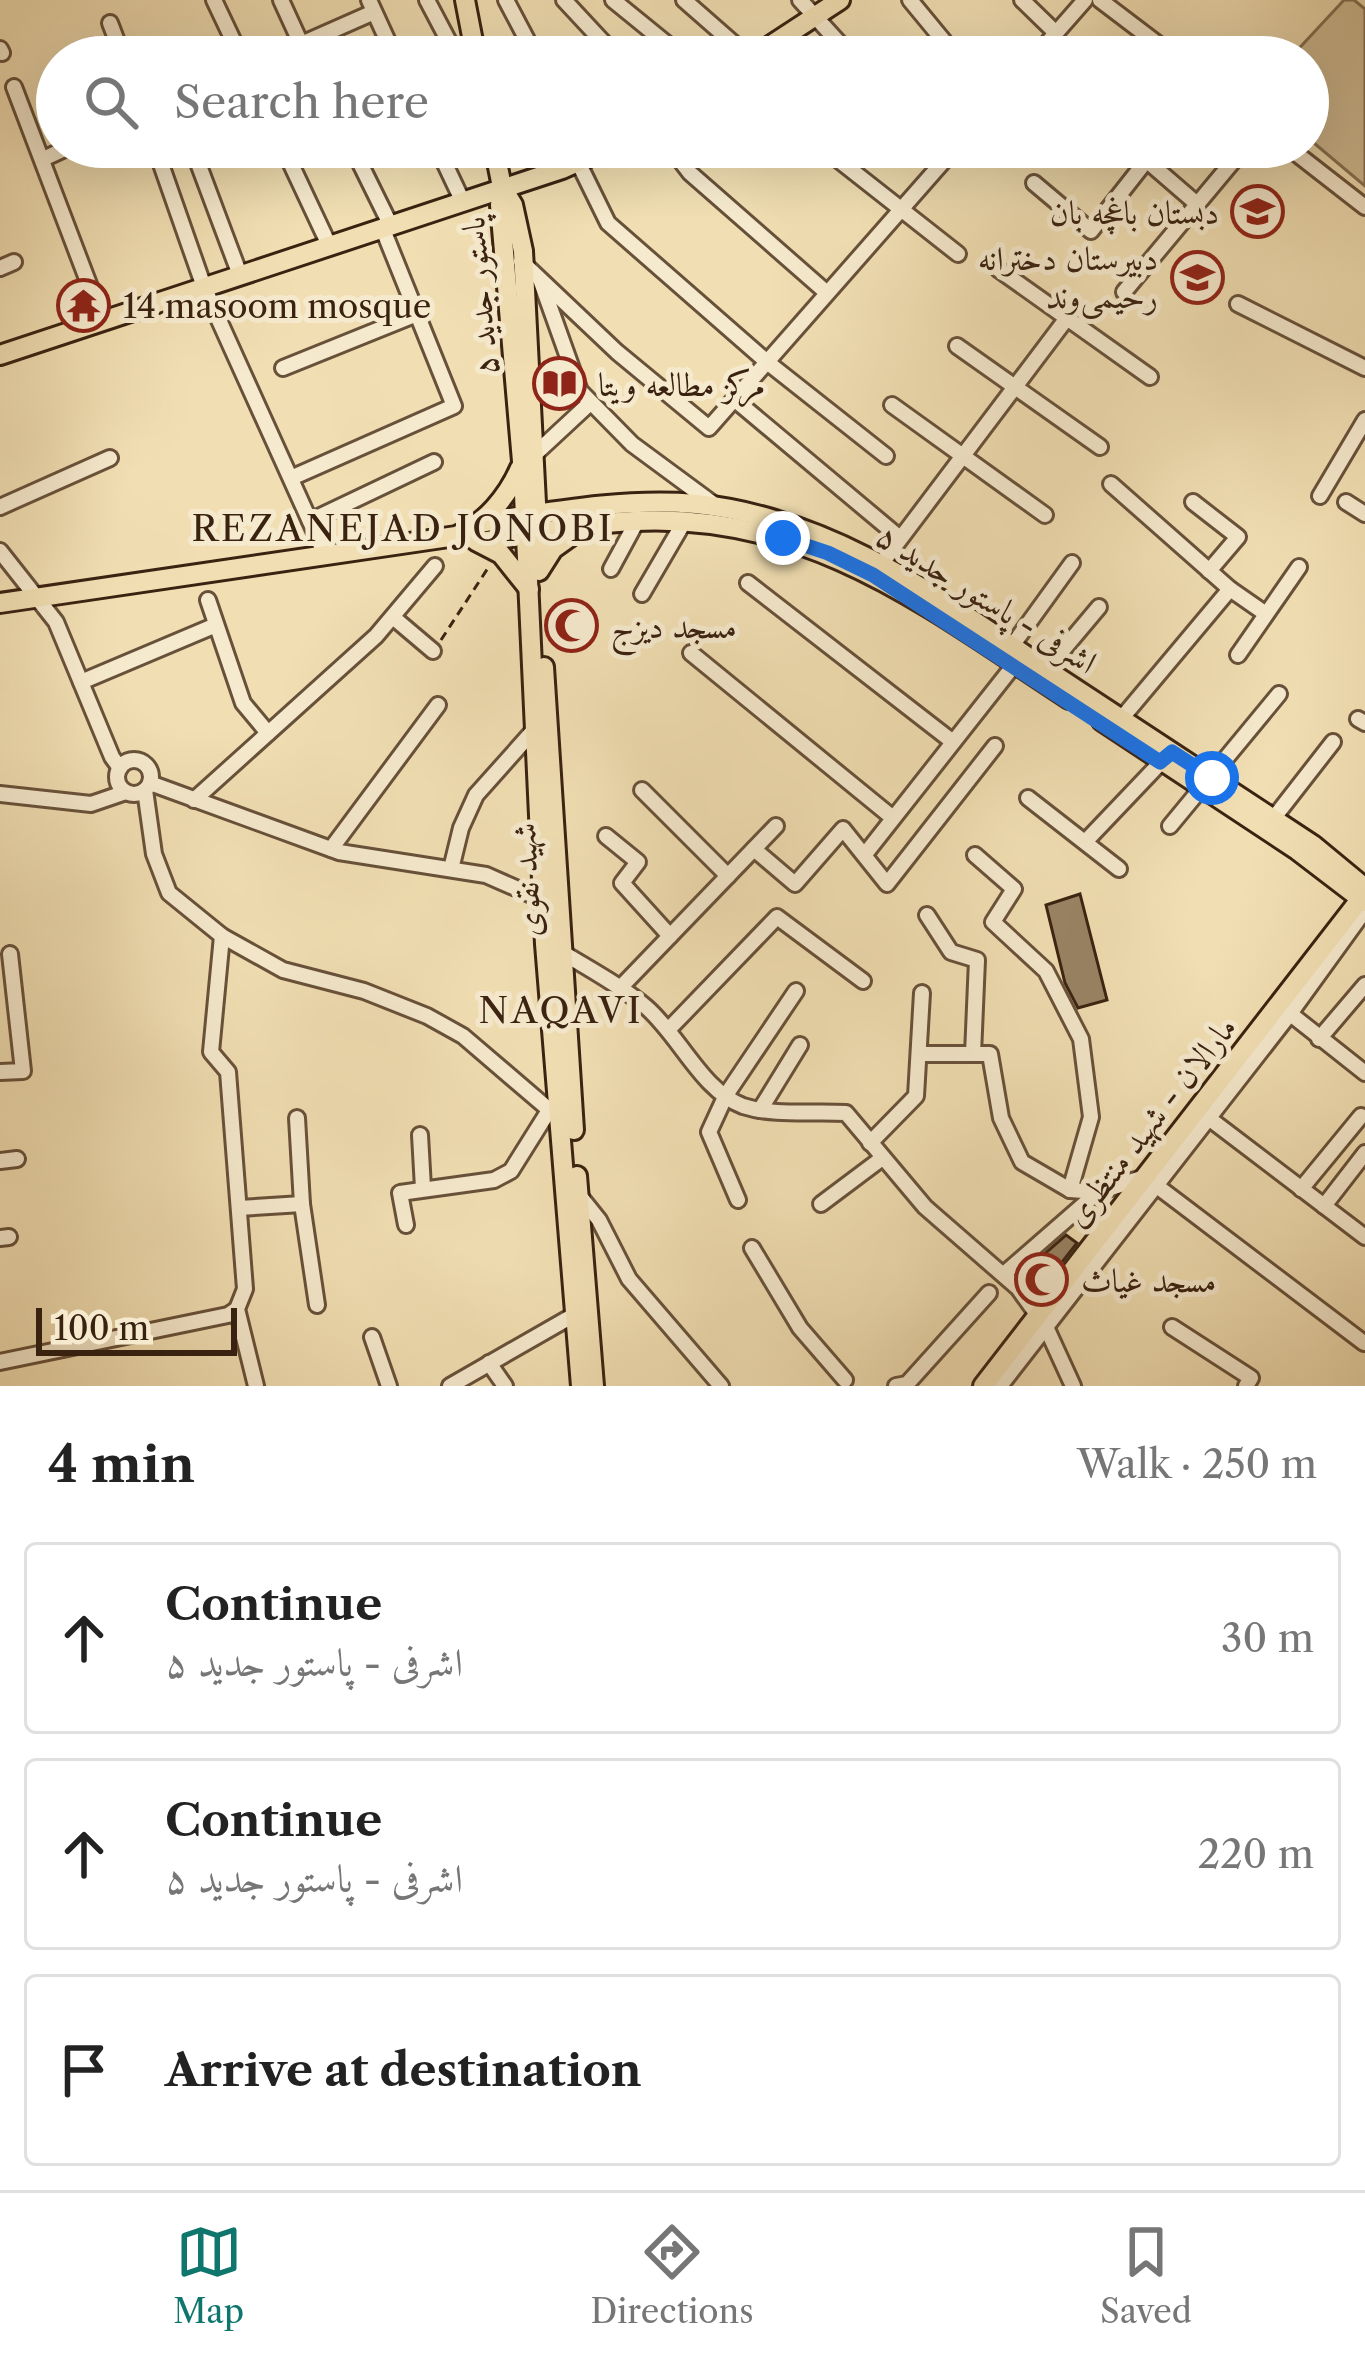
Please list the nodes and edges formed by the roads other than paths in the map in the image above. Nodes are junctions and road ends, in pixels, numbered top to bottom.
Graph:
1 (214, 0) edge
2 (281, 0) edge
3 (427, 0) edge
4 (465, 0) edge
5 (506, 0) edge
6 (563, 0) edge
7 (613, 0) edge
8 (684, 0) edge
9 (800, 0) edge
10 (840, 0) edge
11 (910, 0) edge
12 (1022, 0) edge
13 (1085, 0) edge
14 (1100, 0) edge
15 (372, 6) edge
16 (815, 16) junction
17 (110, 23) dead end
18 (1056, 33) junction
19 (115, 36) edge
20 (231, 36) edge
21 (297, 36) edge
22 (327, 36) edge
23 (386, 36) edge
24 (446, 36) edge
25 (472, 36) edge
26 (525, 36) edge
27 (596, 36) edge
28 (657, 36) edge
29 (726, 36) edge
30 (784, 36) edge
31 (833, 36) edge
32 (939, 36) edge
33 (1053, 36) edge
34 (1147, 36) edge
35 (14, 87) dead end
36 (36, 142) edge
37 (46, 168) edge
38 (163, 168) edge
39 (200, 168) edge
40 (294, 168) edge
41 (361, 168) edge
42 (447, 168) edge
43 (498, 168) edge
44 (550, 168) edge
45 (588, 168) edge
46 (686, 168) edge
47 (848, 168) edge
48 (932, 168) edge
49 (1140, 168) edge
50 (1155, 168) edge
51 (1228, 168) edge
52 (1315, 168) edge
53 (1034, 183) dead end
54 (502, 187) junction
55 (462, 200) junction
56 (1198, 204) junction
57 (1365, 207) edge
58 (900, 210) junction
59 (386, 226) junction
60 (329, 245) junction
61 (958, 254) dead end
62 (515, 257) junction
63 (998, 269) dead end
64 (240, 274) junction
65 (539, 277) junction
66 (205, 286) junction
67 (1124, 292) dead end
68 (827, 293) junction
69 (1238, 304) dead end
70 (417, 314) junction
71 (1067, 318) junction
72 (103, 321) junction
73 (957, 346) dead end
74 (0, 355) edge
75 (767, 362) junction
76 (283, 368) dead end
77 (1365, 368) edge
78 (1150, 377) dead end
79 (1015, 387) junction
80 (734, 399) junction
81 (590, 404) junction
82 (892, 405) dead end
83 (1365, 420) edge
84 (1100, 447) dead end
85 (886, 456) dead end
86 (110, 458) dead end
87 (962, 458) junction
88 (528, 459) junction
89 (434, 462) dead end
90 (291, 478) junction
91 (1111, 484) dead end
92 (1320, 496) dead end
93 (1193, 502) dead end
94 (1346, 502) dead end
95 (0, 507) edge
96 (718, 508) junction
97 (1365, 514) edge
98 (1045, 515) dead end
99 (637, 520) junction
100 (310, 521) junction
101 (684, 521) junction
102 (532, 525) junction
103 (589, 525) junction
104 (479, 533) junction
105 (900, 538) junction
106 (322, 548) dead end
107 (0, 551) edge
108 (1072, 563) dead end
109 (435, 566) dead end
110 (1299, 567) dead end
111 (611, 568) dead end
112 (877, 569) junction
113 (1209, 571) junction
114 (534, 580) junction
115 (748, 583) dead end
116 (1230, 589) junction
117 (642, 594) dead end
118 (208, 600) dead end
119 (0, 603) edge
120 (1099, 607) dead end
121 (1266, 614) junction
122 (394, 618) junction
123 (216, 625) junction
124 (433, 651) road end
125 (691, 653) dead end
126 (1016, 655) junction
127 (1238, 655) dead end
128 (1046, 670) junction
129 (81, 682) junction
130 (1279, 694) dead end
131 (437, 705) dead end
132 (1121, 719) junction
133 (534, 730) junction
134 (268, 733) junction
135 (953, 742) junction
136 (1333, 742) dead end
137 (994, 746) dead end
138 (1166, 757) junction
139 (121, 768) junction
140 (1208, 784) junction
141 (148, 786) junction
142 (642, 790) dead end
143 (126, 792) junction
144 (0, 794) edge
145 (1028, 798) dead end
146 (194, 800) junction
147 (893, 818) junction
148 (1274, 819) junction
149 (776, 826) dead end
150 (1170, 826) dead end
151 (606, 836) dead end
152 (1086, 841) junction
153 (754, 848) junction
154 (331, 849) junction
155 (866, 854) junction
156 (974, 855) dead end
157 (451, 869) junction
158 (1119, 869) dead end
159 (728, 876) junction
160 (1364, 898) edge
161 (543, 900) junction
162 (927, 915) dead end
163 (221, 936) junction
164 (670, 936) junction
165 (560, 951) junction
166 (10, 954) dead end
167 (863, 981) dead end
168 (1365, 985) edge
169 (620, 988) junction
170 (796, 991) dead end
171 (922, 993) dead end
172 (1284, 1010) junction
173 (669, 1029) junction
174 (1319, 1039) junction
175 (800, 1045) dead end
176 (919, 1054) junction
177 (973, 1054) junction
178 (0, 1072) edge
179 (1365, 1073) edge
180 (726, 1095) junction
181 (760, 1110) junction
182 (1203, 1114) junction
183 (554, 1116) junction
184 (1361, 1116) dead end
185 (297, 1118) dead end
186 (420, 1135) dead end
187 (870, 1143) junction
188 (1365, 1153) edge
189 (17, 1159) dead end
190 (881, 1159) junction
191 (0, 1161) edge
192 (1151, 1181) junction
193 (423, 1188) junction
194 (1070, 1190) junction
195 (1301, 1190) junction
196 (1099, 1192) junction
197 (579, 1195) junction
198 (738, 1200) dead end
199 (302, 1204) junction
200 (820, 1204) dead end
201 (1324, 1206) junction
202 (239, 1208) junction
203 (406, 1225) dead end
204 (1365, 1237) edge
205 (752, 1248) dead end
206 (1005, 1274) junction
207 (988, 1293) dead end
208 (317, 1305) dead end
209 (237, 1309) junction
210 (574, 1315) junction
211 (1042, 1321) junction
212 (1172, 1327) dead end
213 (372, 1337) dead end
214 (1364, 1343) edge
215 (0, 1362) edge
216 (489, 1363) junction
217 (841, 1383) edge
218 (256, 1386) edge
219 (389, 1386) edge
220 (449, 1386) edge
221 (505, 1386) edge
222 (581, 1386) edge
223 (594, 1386) edge
224 (721, 1386) edge
225 (862, 1386) edge
226 (896, 1386) edge
227 (983, 1386) edge
228 (1000, 1386) edge
229 (1073, 1386) edge
230 (1246, 1386) edge

1 - 20 street
2 - 21 street
3 - 24 street
4 - 25 main road
5 - 26 street
6 - 27 street
7 - 28 street
8 - 29 street
9 - 16 street
10 - 16 main road
11 - 32 street
12 - 18 street
13 - 18 street
14 - 34 street
15 - 22 street
15 - 23 street
16 - 30 main road
16 - 31 street
17 - 19 street
18 - 33 street
35 - 36 street
37 - 72 street
38 - 66 street
39 - 64 street
40 - 60 street
41 - 59 street
42 - 55 street
43 - 54 main road, پاستور جدید ۵
44 - 54 main road
45 - 75 street
46 - 68 street
47 - 58 street
48 - 58 street
49 - 53 street
50 - 56 street
51 - 56 street
52 - 57 street
54 - 55 main road
54 - 62 main road, پاستور جدید ۵
55 - 59 main road
56 - 67 street
58 - 61 street
58 - 68 street
59 - 60 main road
59 - 70 street
60 - 64 main road
62 - 65 street
62 - 88 main road, پاستور جدید ۵
63 - 71 street
64 - 66 main road
65 - 80 street
65 - 81 street
66 - 72 main road
66 - 90 street
68 - 75 street
69 - 77 street
70 - 76 street
70 - 90 street
71 - 78 street
71 - 79 street
72 - 74 main road
73 - 79 street
75 - 80 street
75 - 85 street
79 - 84 street
79 - 87 street
80 - 105 street
81 - 88 street
81 - 96 street
82 - 87 street
83 - 92 street
86 - 95 street
87 - 98 street
87 - 105 street
88 - 102 main road, پاستور جدید ۵
88 - 104 main road
89 - 100 street
90 - 100 street
91 - 113 street
93 - 113 street
94 - 97 street
96 - 102 main road, اشرفی - پاستور جدید ۵
96 - 112 main road, اشرفی - پاستور جدید ۵
99 - 101 main road, اشرفی - پاستور جدید ۵
99 - 103 main road, اشرفی - پاستور جدید ۵
99 - 111 street
100 - 106 street
101 - 112 main road, اشرفی - پاستور جدید ۵
101 - 117 street
102 - 103 main road, اشرفی - پاستور جدید ۵
102 - 104 main road
102 - 114 main road, شهید نقوی
103 - 114 main road
104 - 114 main road
104 - 119 main road
105 - 112 street
107 - 129 street
108 - 126 street
109 - 122 street
110 - 121 street
112 - 126 main road, اشرفی - پاستور جدید ۵
113 - 116 street
114 - 133 main road, شهید نقوی
114 - 165 main road, شهید نقوی
115 - 135 street
116 - 121 street
116 - 132 street
118 - 123 street
120 - 128 street
121 - 127 street
122 - 124 street
122 - 134 street
123 - 129 street
123 - 134 street
125 - 147 street
126 - 128 main road, اشرفی - پاستور جدید ۵
126 - 135 street
126 - 138 main road, اشرفی - پاستور جدید ۵
128 - 132 main road, اشرفی - پاستور جدید ۵
129 - 139 street
130 - 140 street
131 - 154 street
132 - 138 main road, اشرفی - پاستور جدید ۵
133 - 157 street
133 - 161 main road, شهید نقوی
134 - 146 street
135 - 147 street
136 - 148 street
137 - 155 street
138 - 140 main road, اشرفی - پاستور جدید ۵
138 - 152 street
139 - 141 street
139 - 143 street
140 - 148 main road, اشرفی - پاستور جدید ۵
140 - 150 street
140 - 160 main road, اشرفی - پاستور جدید ۵
141 - 143 street
141 - 146 street
141 - 163 street
142 - 159 street
143 - 144 street
145 - 152 street
146 - 154 street
147 - 155 street
148 - 160 main road, اشرفی - پاستور جدید ۵
149 - 153 street
151 - 164 street
152 - 158 street
153 - 155 street
153 - 159 street
154 - 157 street
156 - 194 street
157 - 161 street
159 - 164 street
160 - 172 main road, مارالان - شهید منتظری
161 - 183 main road, شهید نقوی
162 - 177 street
163 - 183 street
163 - 202 street
164 - 169 street
165 - 169 street
165 - 197 main road, شهید نقوی
166 - 178 street
167 - 173 street
168 - 174 street
169 - 173 street
170 - 180 street
171 - 176 street
172 - 174 street
172 - 182 main road, مارالان - شهید منتظری
173 - 180 street
174 - 179 street
175 - 181 street
176 - 177 street
176 - 187 street
177 - 194 street
180 - 181 street
180 - 198 street
181 - 187 street
182 - 192 main road, مارالان - شهید منتظری
182 - 195 street
183 - 193 street
183 - 210 main road, شهید نقوی
184 - 195 street
185 - 199 street
186 - 193 street
187 - 190 street
188 - 201 street
189 - 191 street
190 - 200 street
190 - 206 street
192 - 196 street
192 - 211 main road, مارالان - شهید منتظری
192 - 214 street
193 - 203 street
194 - 196 street
195 - 201 street
196 - 206 street
197 - 223 main road, شهید نقوی
197 - 224 street
199 - 202 street
199 - 208 street
201 - 204 street
202 - 209 street
205 - 217 street
206 - 211 street
207 - 226 street
209 - 215 street
209 - 218 street
210 - 216 street
210 - 222 main road, شهید نقوی
211 - 227 main road, مارالان - شهید منتظری
211 - 228 street, مارالان - شهید منتظری
211 - 229 street
212 - 230 street
213 - 219 street
216 - 220 street
216 - 221 street
217 - 225 street

